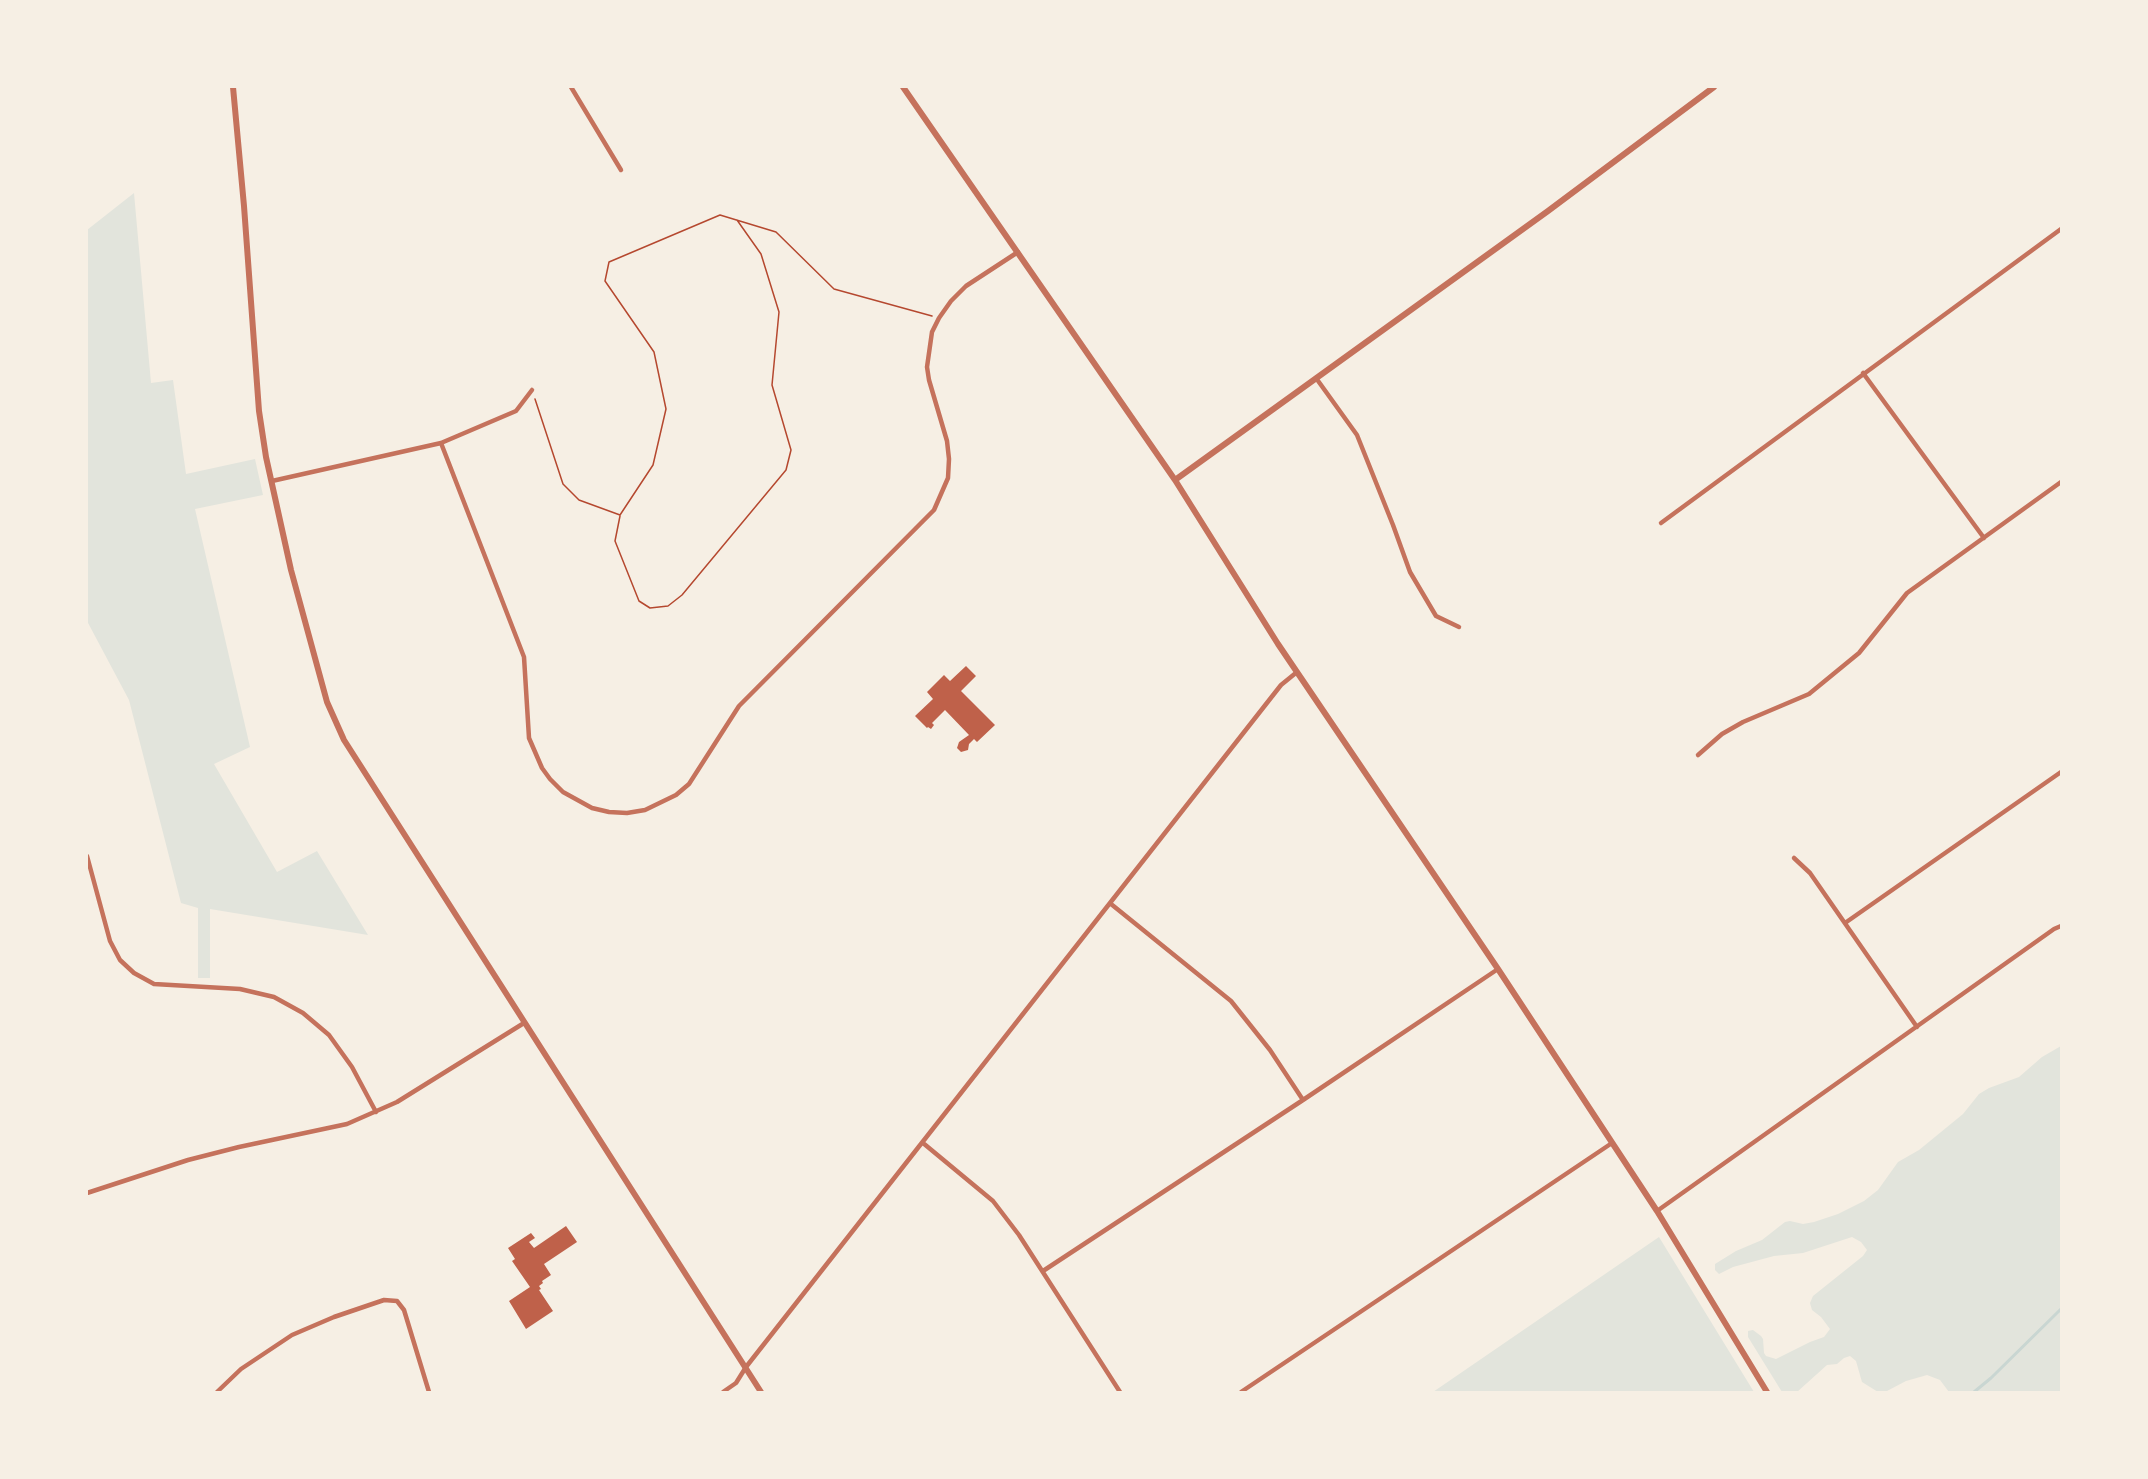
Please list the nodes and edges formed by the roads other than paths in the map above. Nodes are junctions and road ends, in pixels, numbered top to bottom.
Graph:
1 (233, 87) edge
2 (571, 87) edge
3 (903, 87) edge
4 (1714, 87) edge
5 (621, 170) dead end
6 (2061, 229) edge
7 (1018, 252) junction
8 (1863, 373) junction
9 (1316, 378) junction
10 (532, 390) road end
11 (441, 443) junction
12 (1175, 480) junction
13 (272, 481) junction
14 (2061, 482) edge
15 (1661, 523) dead end
16 (1984, 538) junction
17 (1459, 627) dead end
18 (1297, 672) junction
19 (1698, 755) dead end
20 (2061, 772) edge
21 (87, 856) edge
22 (1794, 858) dead end
23 (1111, 904) junction
24 (1845, 923) junction
25 (2061, 926) edge
26 (1498, 969) junction
27 (524, 1023) junction
28 (1917, 1026) junction
29 (1303, 1100) junction
30 (376, 1112) junction
31 (923, 1143) junction
32 (1612, 1143) junction
33 (87, 1193) edge
34 (1657, 1211) junction
35 (1043, 1271) junction
36 (746, 1367) junction
37 (217, 1392) edge
38 (429, 1392) edge
39 (723, 1392) edge
40 (761, 1392) edge
41 (1120, 1392) edge
42 (1241, 1392) edge
43 (1767, 1392) edge

1 - 13 street
2 - 5 street
3 - 7 street
4 - 9 street
6 - 8 street
7 - 11 street
7 - 12 street
8 - 15 street
8 - 16 street
9 - 12 street
9 - 17 street
10 - 11 street
11 - 13 street
12 - 18 street
13 - 27 street
14 - 16 street
16 - 19 street
18 - 23 street
18 - 26 street
20 - 24 street
21 - 30 street
22 - 24 street
23 - 29 street
23 - 31 street
24 - 28 street
25 - 28 street
26 - 29 street
26 - 32 street
27 - 30 street
27 - 36 street
28 - 34 street
29 - 35 street
30 - 33 street
31 - 35 street
31 - 36 street
32 - 34 street
32 - 42 street
34 - 43 street
35 - 41 street
36 - 39 street
36 - 40 street
37 - 38 street

